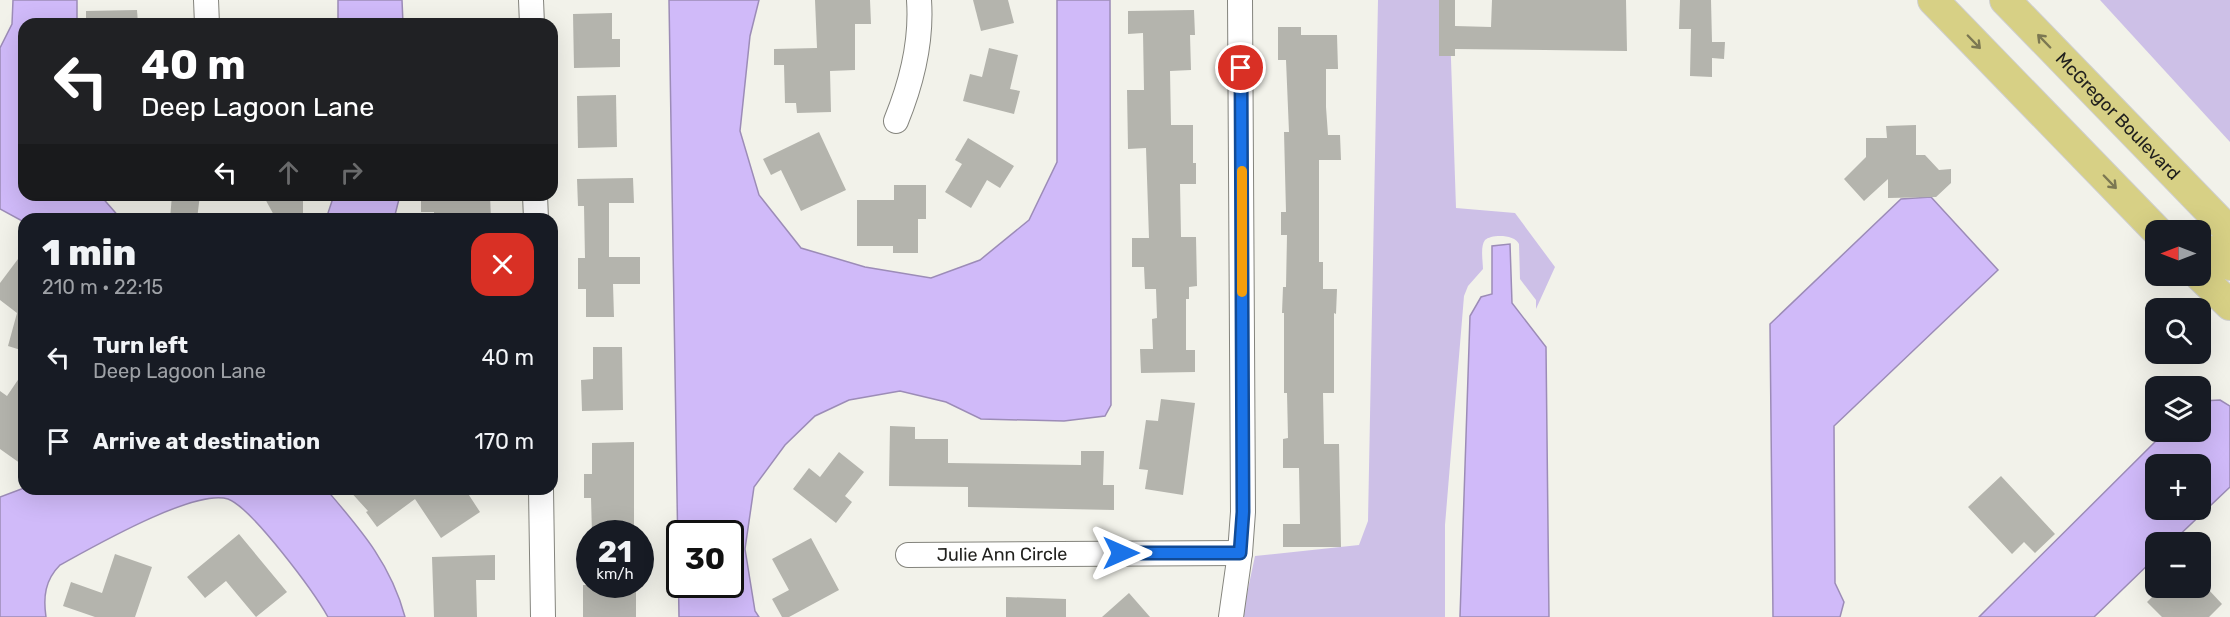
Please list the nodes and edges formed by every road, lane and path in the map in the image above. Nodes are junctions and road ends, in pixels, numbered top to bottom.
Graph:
1 (206, 0) edge
2 (531, 0) edge
3 (919, 0) edge
4 (1240, 0) edge
5 (1934, 0) edge
6 (2005, 0) edge
7 (207, 18) edge
8 (532, 18) edge
9 (896, 121) dead end
10 (2146, 220) edge
11 (2230, 232) edge
12 (2211, 251) edge
13 (2230, 265) edge
14 (2210, 286) edge
15 (2230, 305) edge
16 (541, 495) edge
17 (1240, 553) junction
18 (908, 555) dead end
19 (543, 617) edge
20 (1231, 617) edge

1 - 7 street
2 - 8 street
3 - 9 street
4 - 17 street
5 -> 10 main road
11 -> 6 main road, McGregor Boulevard
12 - 13 main road
14 - 15 main road
16 - 19 street
17 - 18 street, Julie Ann Circle
17 - 20 street

